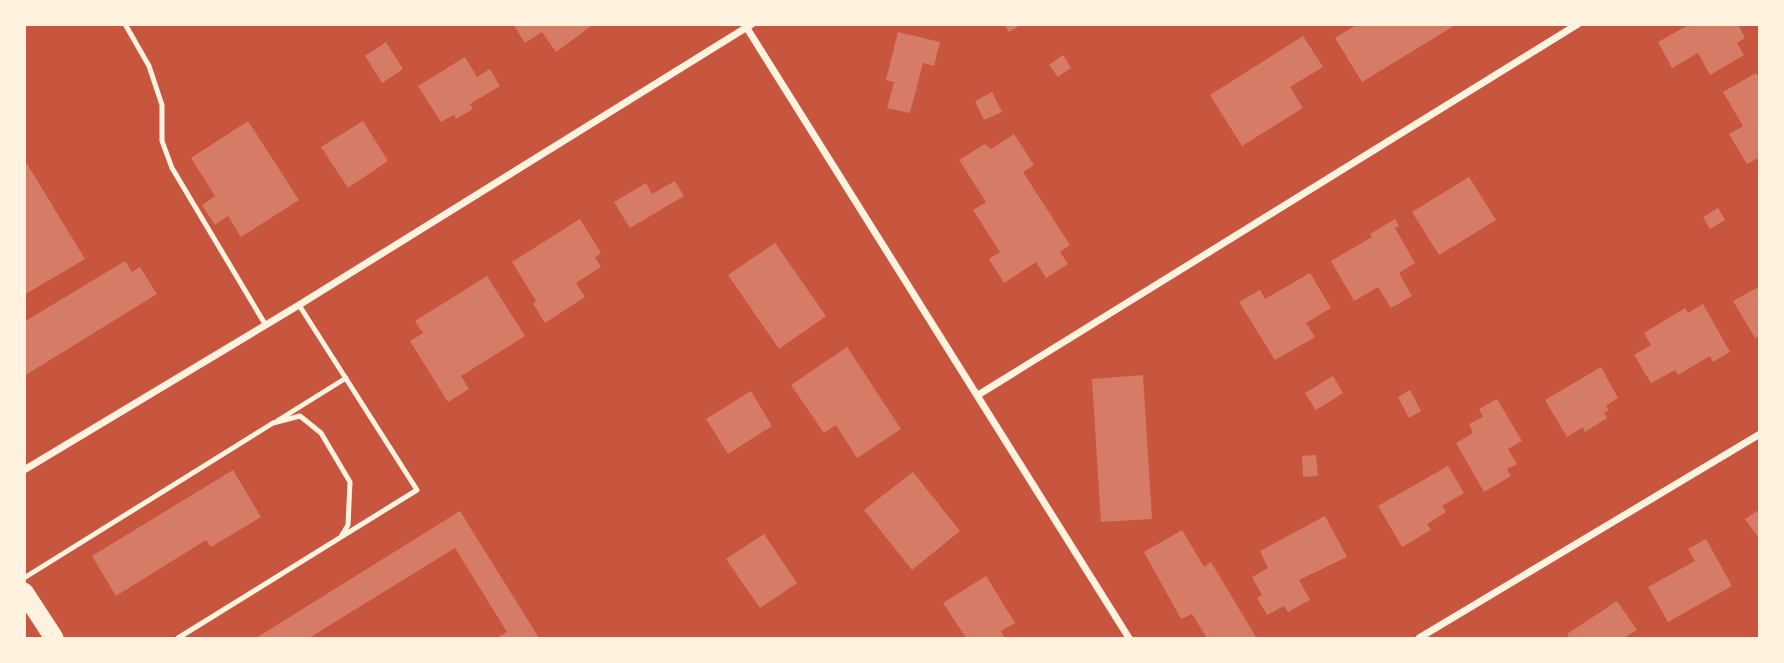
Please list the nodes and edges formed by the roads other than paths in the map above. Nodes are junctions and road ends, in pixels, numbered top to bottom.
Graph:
1 (125, 24) edge
2 (1578, 24) edge
3 (747, 26) edge
4 (299, 305) junction
5 (265, 324) junction
6 (346, 378) junction
7 (978, 395) junction
8 (273, 423) junction
9 (1759, 434) edge
10 (24, 470) edge
11 (340, 537) junction
12 (24, 578) edge
13 (24, 592) edge
14 (54, 639) edge
15 (178, 639) edge
16 (1129, 639) edge
17 (1419, 639) edge

1 - 5 lane
2 - 7 street
3 - 4 street
3 - 7 street
4 - 5 street
4 - 6 lane
5 - 10 street
6 - 8 lane
6 - 11 lane
7 - 16 street
8 - 11 lane
8 - 12 lane
9 - 17 street
11 - 15 lane
13 - 14 highway

